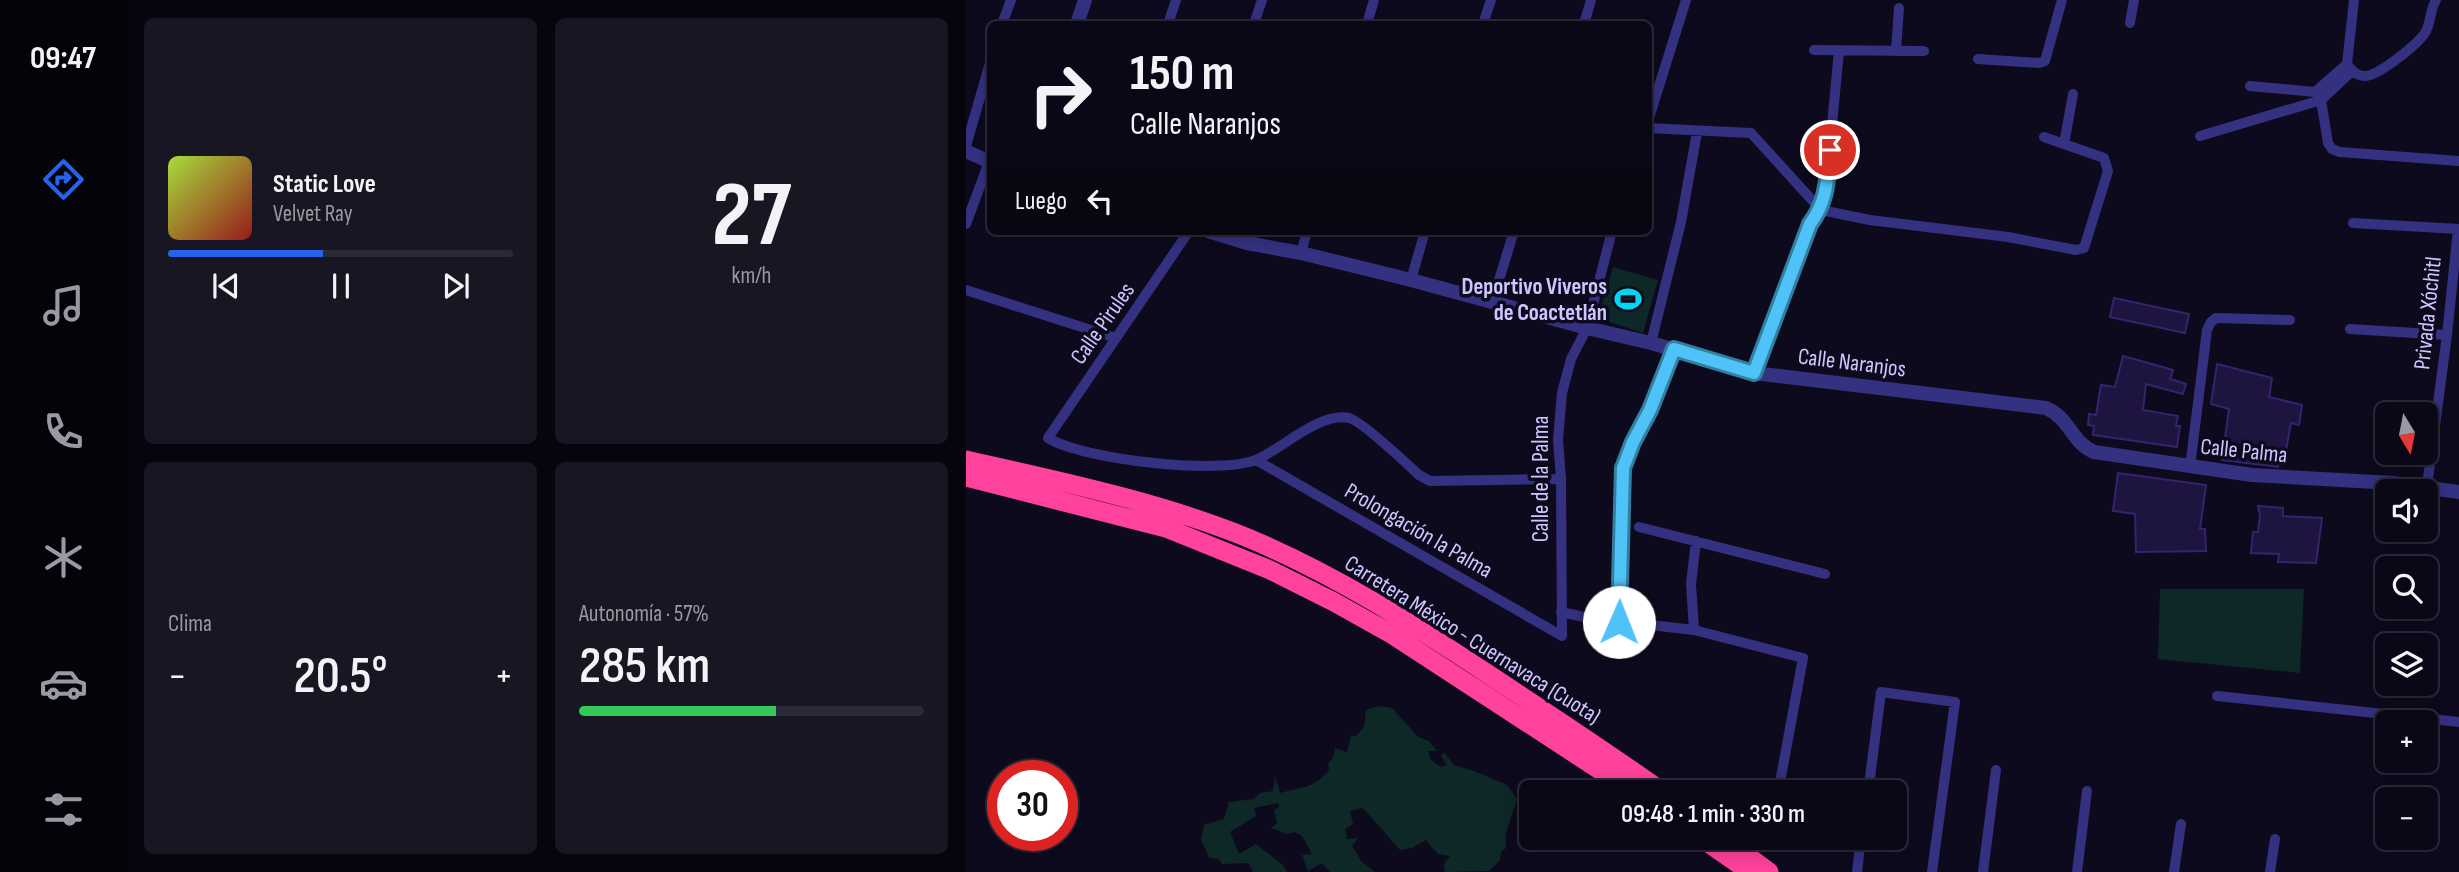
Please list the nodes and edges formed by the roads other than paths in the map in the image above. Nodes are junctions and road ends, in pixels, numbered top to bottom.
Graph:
1 (1010, 0) edge
2 (1085, 0) edge
3 (1176, 0) edge
4 (1262, 0) edge
5 (1374, 0) edge
6 (1490, 0) edge
7 (1591, 0) edge
8 (1686, 0) edge
9 (2062, 0) edge
10 (2134, 0) edge
11 (2354, 0) edge
12 (2436, 0) edge
13 (1899, 8) dead end
14 (1003, 21) edge
15 (1078, 21) edge
16 (1169, 21) edge
17 (1255, 21) edge
18 (1368, 21) edge
19 (1484, 21) edge
20 (1585, 21) edge
21 (2130, 23) dead end
22 (1814, 50) dead end
23 (1839, 51) junction
24 (1896, 51) junction
25 (1924, 51) dead end
26 (1978, 58) dead end
27 (2349, 68) junction
28 (987, 74) edge
29 (2250, 86) dead end
30 (2073, 94) dead end
31 (2321, 100) junction
32 (1652, 108) edge
33 (1652, 128) edge
34 (1697, 132) junction
35 (2200, 136) dead end
36 (2045, 137) dead end
37 (2064, 144) junction
38 (966, 148) edge
39 (987, 160) edge
40 (2459, 161) edge
41 (987, 170) edge
42 (1821, 210) junction
43 (2353, 223) dead end
44 (966, 224) edge
45 (2458, 229) edge
46 (1186, 235) edge
47 (1221, 235) edge
48 (1306, 235) edge
49 (1424, 235) edge
50 (1513, 235) edge
51 (1611, 235) edge
52 (1301, 253) junction
53 (1412, 280) junction
54 (966, 290) edge
55 (2455, 302) edge
56 (1492, 303) junction
57 (2290, 320) dead end
58 (1587, 328) junction
59 (2350, 329) dead end
60 (2447, 335) junction
61 (1116, 338) junction
62 (1651, 343) junction
63 (1674, 349) junction
64 (1754, 373) junction
65 (2046, 408) joint
66 (1048, 438) joint
67 (1256, 460) junction
68 (966, 461) edge
69 (2190, 467) junction
70 (966, 478) edge
71 (1561, 479) junction
72 (2428, 479) edge
73 (2375, 483) edge
74 (2438, 488) edge
75 (2459, 492) edge
76 (1639, 527) dead end
77 (1696, 541) junction
78 (1825, 574) dead end
79 (1561, 612) junction
80 (1619, 622) junction
81 (1694, 630) junction
82 (1562, 636) joint
83 (2217, 696) dead end
84 (2459, 722) edge
85 (1996, 770) dead end
86 (1602, 780) edge
87 (1615, 780) edge
88 (1636, 780) edge
89 (1646, 780) edge
90 (1780, 780) edge
91 (1870, 780) edge
92 (2087, 791) dead end
93 (2180, 824) dead end
94 (2274, 839) dead end
95 (1703, 850) edge
96 (1718, 850) edge
97 (1738, 850) edge
98 (1745, 850) edge
99 (1860, 850) edge
100 (1735, 872) edge
101 (1750, 872) edge
102 (1769, 872) edge
103 (1776, 872) edge
104 (1857, 872) edge
105 (1932, 872) edge
106 (1983, 872) edge
107 (2077, 872) edge
108 (2174, 872) edge
109 (2270, 872) edge

1 - 14 street
2 - 15 street
3 - 16 street
4 - 17 street
5 - 18 street
6 - 19 street
7 - 20 street
8 - 32 street
9 - 26 street
10 - 21 street
11 - 27 street
12 - 27 street
13 - 24 street
22 - 23 street
23 - 24 street
23 - 42 street
24 - 25 street
27 - 29 street
27 - 31 street
28 - 38 street
30 - 37 street
31 - 35 street
31 - 40 street
33 - 34 street
34 - 42 street
34 - 62 street
36 - 37 street
37 - 42 street
38 - 39 street
41 - 44 street
42 - 64 street
43 - 45 street
45 - 55 street, Privada Xóchitl
46 - 61 street, Calle Pirules
47 - 52 street, Calle Naranjos
48 - 52 street
49 - 53 street
50 - 56 street
51 - 58 street, Calle de la Palma
52 - 53 street, Calle Naranjos
53 - 56 street, Calle Naranjos
54 - 61 street
55 - 60 street, Privada Xóchitl
56 - 58 street, Calle Naranjos
57 - 69 street
58 - 62 street, Calle Naranjos
58 - 71 street, Calle de la Palma
59 - 60 street
60 - 72 street, Privada Xóchitl
61 - 66 street, Calle Pirules
62 - 63 street, Calle Naranjos
63 - 64 street, Calle Naranjos
63 - 80 street
64 - 65 street, Calle Naranjos
65 - 69 street, Calle Palma
66 - 67 street, Prolongación la Palma
67 - 71 street, Prolongación la Palma
67 - 82 street, Prolongación la Palma
68 - 88 highway
68 - 89 highway, Carretera México - Cuernavaca (Cuota)
69 - 73 street, Calle Palma
70 - 86 highway
70 - 87 highway, Carretera México - Cuernavaca (Cuota)
71 - 79 street, Calle de la Palma
74 - 75 street, Calle Palma
76 - 77 street
77 - 78 street
77 - 81 street
79 - 80 street
79 - 82 street, Calle de la Palma
80 - 81 street
81 - 90 street
83 - 84 street
85 - 106 street
91 - 105 street
92 - 107 street
93 - 108 street
94 - 109 street
95 - 100 highway
96 - 101 highway
97 - 102 highway
98 - 103 highway
99 - 104 street

